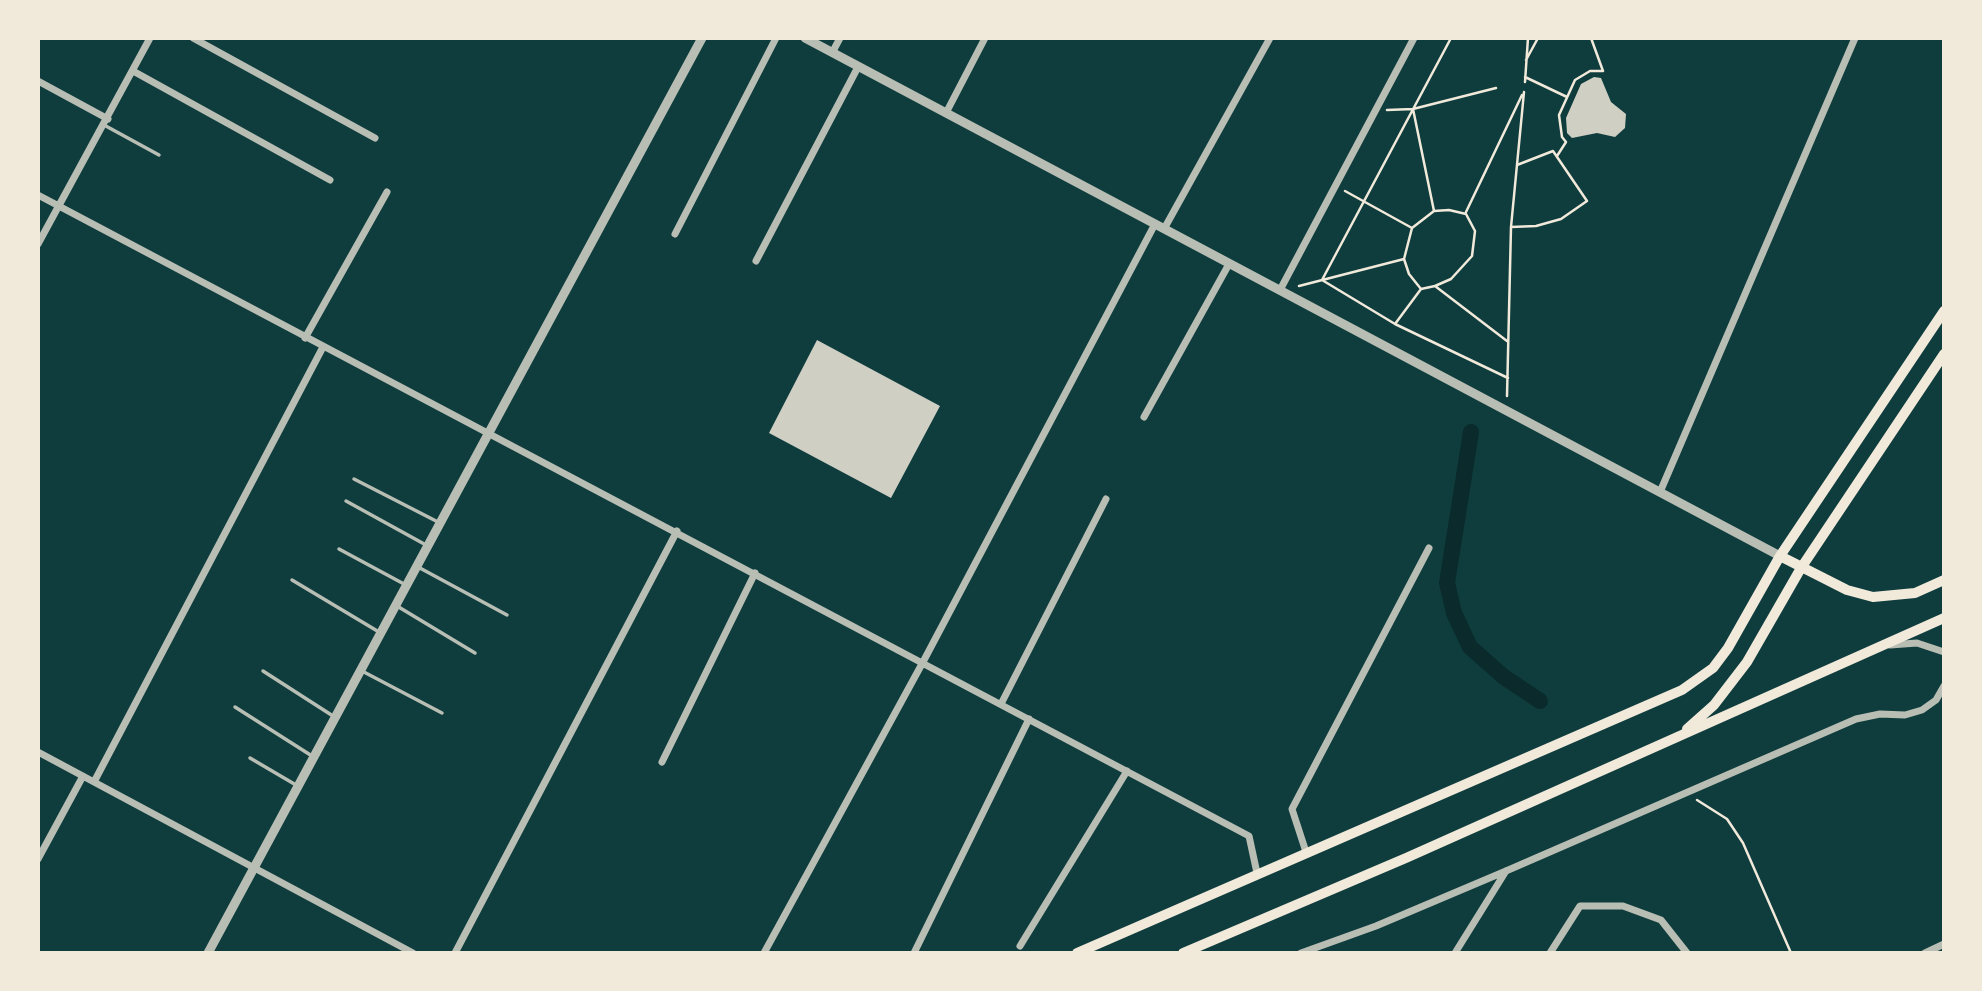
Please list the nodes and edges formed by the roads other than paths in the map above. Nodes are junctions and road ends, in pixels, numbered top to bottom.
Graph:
1 (150, 38) edge
2 (193, 38) edge
3 (702, 38) edge
4 (776, 38) edge
5 (805, 38) edge
6 (840, 38) edge
7 (985, 38) edge
8 (1270, 38) edge
9 (1414, 38) edge
10 (1855, 38) edge
11 (832, 53) junction
12 (858, 67) junction
13 (132, 71) junction
14 (38, 82) edge
15 (946, 113) junction
16 (106, 122) junction
17 (375, 138) dead end
18 (159, 155) dead end
19 (330, 180) dead end
20 (387, 192) dead end
21 (38, 195) edge
22 (59, 206) junction
23 (1159, 226) junction
24 (675, 234) dead end
25 (38, 244) edge
26 (756, 261) dead end
27 (1229, 264) junction
28 (1280, 290) junction
29 (1944, 311) edge
30 (305, 338) junction
31 (323, 347) junction
32 (1944, 354) edge
33 (1144, 417) dead end
34 (487, 435) junction
35 (354, 478) dead end
36 (1660, 492) junction
37 (1105, 499) dead end
38 (345, 501) dead end
39 (440, 523) junction
40 (677, 531) junction
41 (428, 546) junction
42 (1429, 548) dead end
43 (339, 549) dead end
44 (1780, 556) junction
45 (416, 566) junction
46 (1801, 568) junction
47 (755, 573) junction
48 (292, 580) dead end
49 (1944, 580) edge
50 (406, 585) junction
51 (396, 605) junction
52 (507, 615) dead end
53 (1944, 618) edge
54 (380, 633) junction
55 (1882, 646) junction
56 (1944, 652) edge
57 (475, 653) dead end
58 (923, 662) junction
59 (360, 670) junction
60 (262, 671) dead end
61 (1944, 686) edge
62 (1001, 704) junction
63 (235, 707) dead end
64 (442, 713) dead end
65 (335, 717) junction
66 (1030, 719) junction
67 (1678, 736) junction
68 (38, 752) edge
69 (314, 757) junction
70 (250, 758) dead end
71 (662, 762) dead end
72 (1127, 771) junction
73 (83, 776) junction
74 (94, 782) junction
75 (298, 786) junction
76 (1306, 852) junction
77 (38, 859) edge
78 (254, 867) junction
79 (1506, 871) junction
80 (1257, 873) junction
81 (1944, 944) edge
82 (1020, 946) dead end
83 (208, 953) edge
84 (413, 953) edge
85 (455, 953) edge
86 (764, 953) edge
87 (914, 953) edge
88 (1077, 953) edge
89 (1183, 953) edge
90 (1301, 953) edge
91 (1455, 953) edge
92 (1550, 953) edge
93 (1687, 953) edge
94 (1925, 953) edge

1 - 13 street
2 - 17 street
3 - 34 street
4 - 24 street
5 - 11 street
6 - 11 street
7 - 15 street
8 - 23 street
9 - 28 street
10 - 36 street
11 - 12 street
12 - 15 street
12 - 26 street
13 - 16 street
13 - 19 street
14 - 16 street
15 - 23 street
16 - 18 lane
16 - 22 street
20 - 30 street
21 - 22 street
22 - 25 street
22 - 30 street
23 - 27 street
23 - 58 street
27 - 28 street
27 - 33 street
28 - 36 street
29 - 44 main road
30 - 31 street
31 - 34 street
31 - 74 street
32 - 46 main road
34 - 39 street
34 - 40 street
35 - 39 lane
36 - 44 street
37 - 62 street
38 - 41 lane
39 - 41 street
40 - 47 street
40 - 85 street
41 - 45 street
42 - 76 street
43 - 50 lane
44 - 46 main road
44 - 76 main road
45 - 50 street
45 - 52 lane
46 - 49 main road
46 - 67 main road
47 - 58 street
47 - 71 street
48 - 54 lane
50 - 51 street
51 - 54 street
51 - 57 lane
53 - 55 main road
54 - 59 street
55 - 56 street
55 - 67 main road
58 - 62 street
58 - 86 street
59 - 64 lane
59 - 65 street
60 - 65 lane
61 - 79 street
62 - 66 street
63 - 69 lane
65 - 69 street
66 - 72 street
66 - 87 street
67 - 89 main road
68 - 73 street
69 - 75 street
70 - 75 lane
72 - 80 street
72 - 82 street
73 - 74 street
73 - 77 street
74 - 78 street
75 - 78 street
76 - 80 main road
78 - 83 street
78 - 84 street
79 - 90 street
79 - 91 street
80 - 88 main road
81 - 94 street
92 - 93 street

